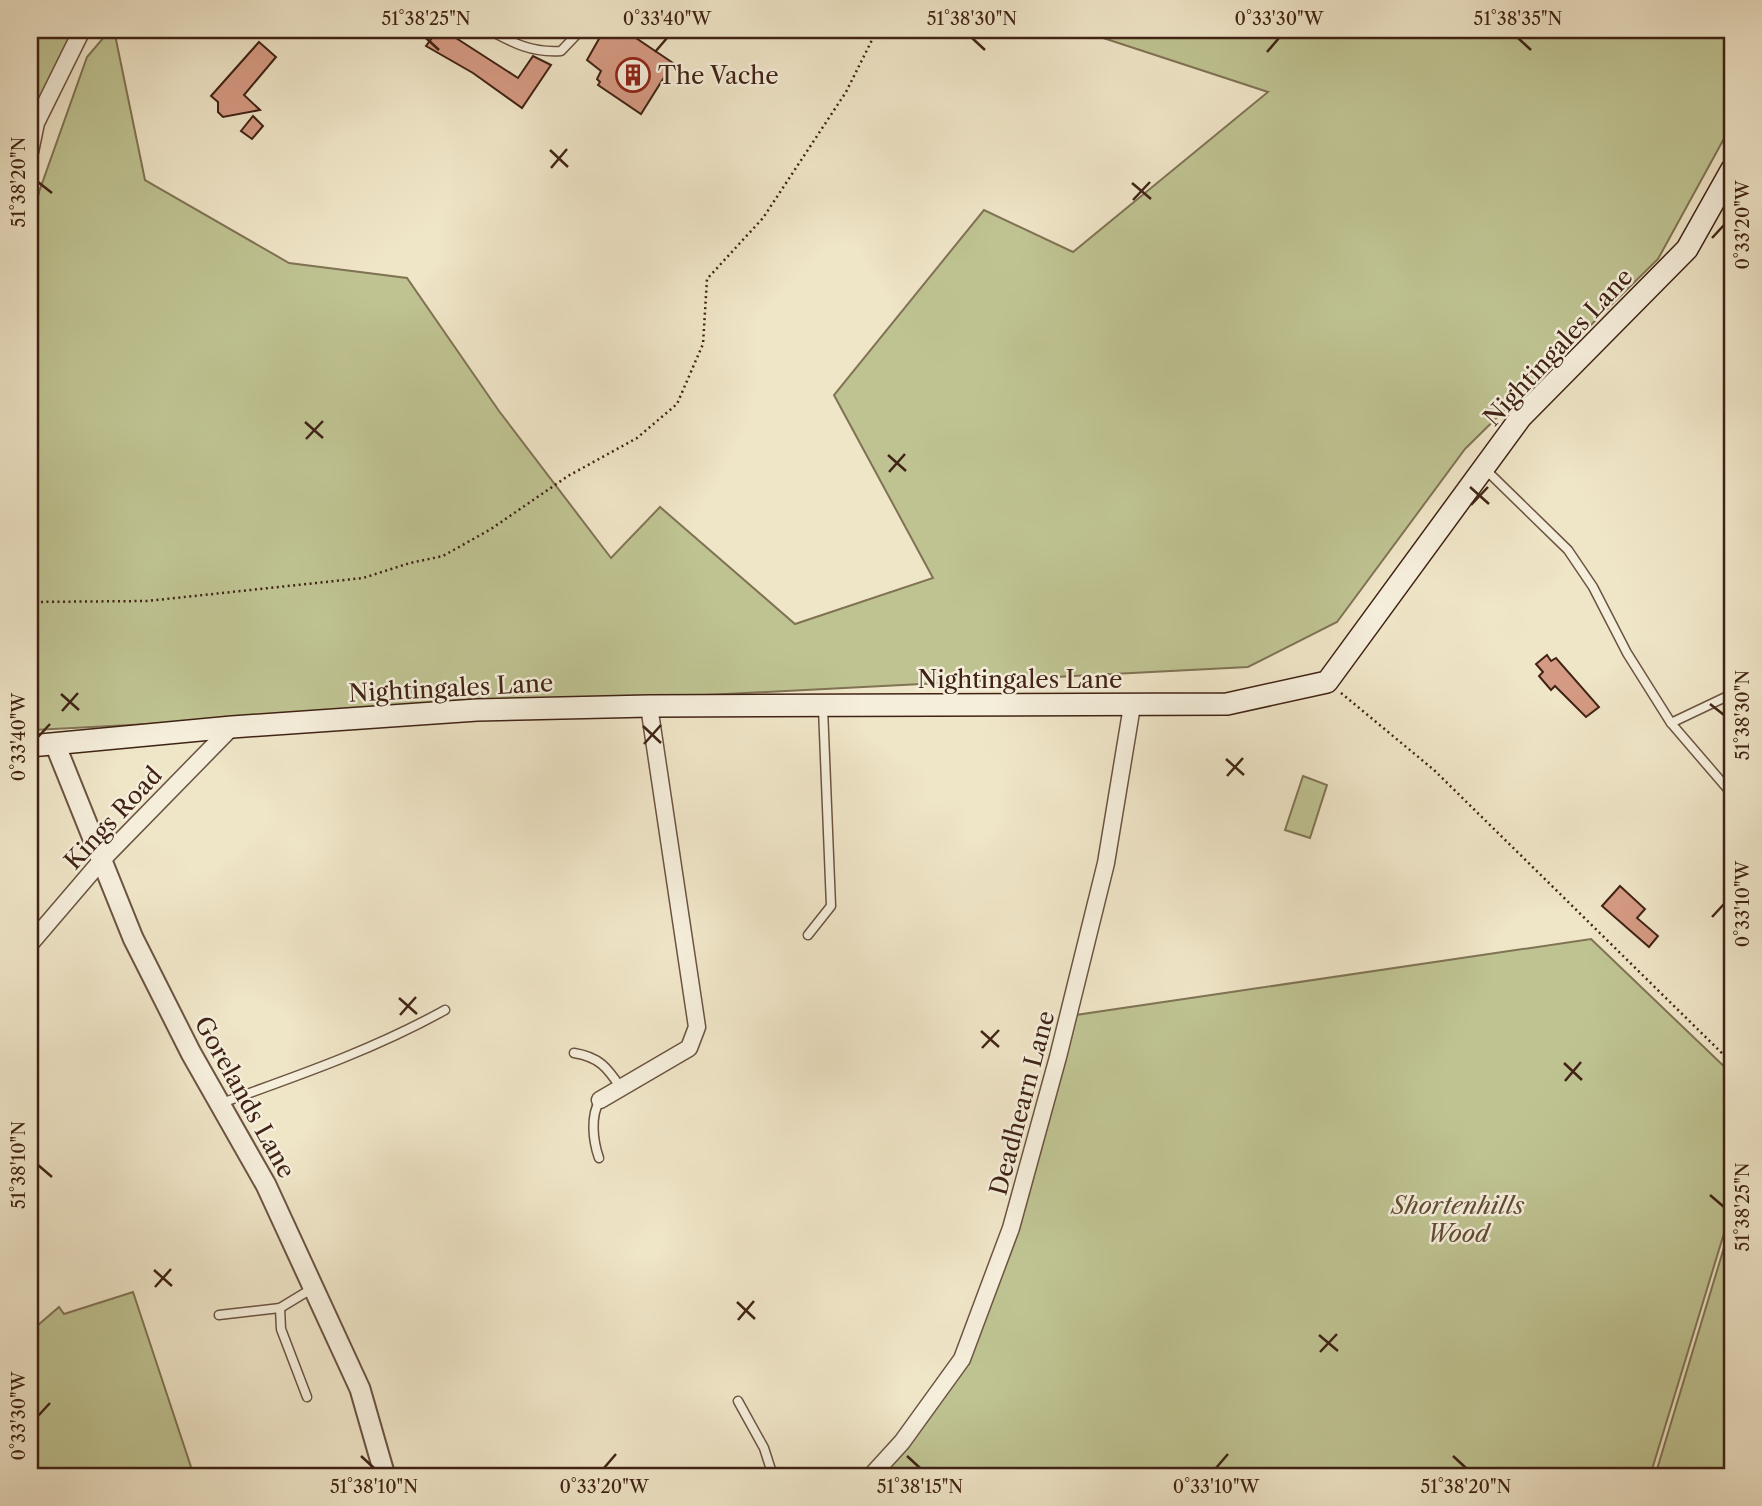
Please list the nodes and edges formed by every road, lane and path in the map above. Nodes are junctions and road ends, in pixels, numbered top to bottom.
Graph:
1 (82, 30) edge
2 (489, 30) edge
3 (580, 30) edge
4 (877, 30) edge
5 (30, 152) edge
6 (1732, 169) edge
7 (1485, 469) junction
8 (30, 602) edge
9 (1327, 682) junction
10 (1732, 694) edge
11 (823, 705) junction
12 (649, 706) junction
13 (1132, 706) junction
14 (1671, 723) junction
15 (232, 727) junction
16 (55, 744) junction
17 (30, 746) edge
18 (1732, 794) edge
19 (101, 861) junction
20 (808, 935) dead end
21 (30, 944) edge
22 (445, 1010) dead end
23 (574, 1053) dead end
24 (1732, 1063) edge
25 (621, 1088) junction
26 (600, 1100) joint
27 (219, 1104) junction
28 (598, 1158) dead end
29 (313, 1288) junction
30 (280, 1308) junction
31 (219, 1315) dead end
32 (307, 1396) dead end
33 (738, 1401) dead end
34 (385, 1476) edge
35 (773, 1476) edge
36 (871, 1476) edge

1 - 5 street
2 - 3 lane
4 - 8 path
6 - 7 main road, Nightingales Lane
7 - 9 main road, Nightingales Lane
7 - 14 lane
9 - 13 main road, Nightingales Lane
9 - 24 path
10 - 14 lane
11 - 12 main road, Nightingales Lane
11 - 13 main road, Nightingales Lane
11 - 20 lane
12 - 15 main road, Nightingales Lane
12 - 25 street
13 - 36 street, Deadhearn Lane
14 - 18 lane
15 - 16 main road, Nightingales Lane
15 - 19 street, Kings Road
16 - 17 main road, Nightingales Lane
16 - 19 street, Gorelands Lane
19 - 21 street, Kings Road
19 - 27 street, Gorelands Lane
22 - 27 lane
23 - 25 lane
25 - 26 street
26 - 28 lane
27 - 29 street, Gorelands Lane
29 - 30 lane
29 - 34 street, Gorelands Lane
30 - 31 lane
30 - 32 lane
33 - 35 lane

